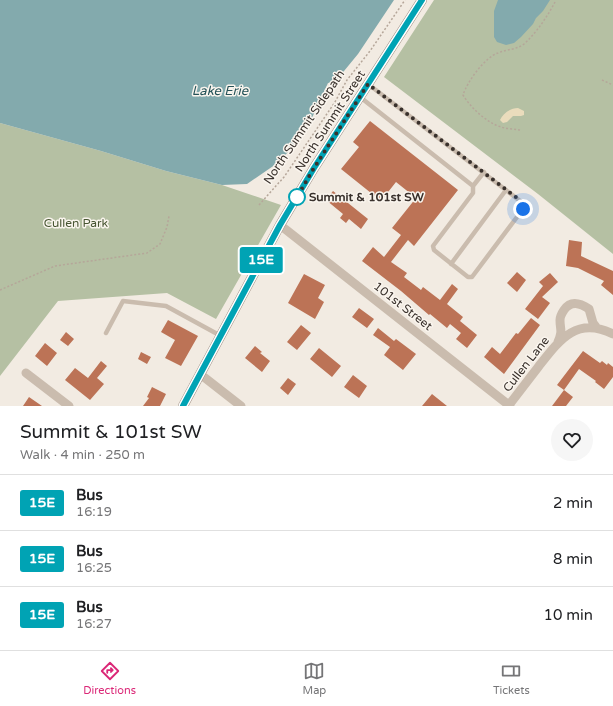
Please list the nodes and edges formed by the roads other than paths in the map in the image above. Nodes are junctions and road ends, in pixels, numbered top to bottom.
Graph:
1 (422, 0) edge
2 (368, 84) junction
3 (360, 97) junction
4 (484, 172) junction
5 (473, 186) junction
6 (506, 190) junction
7 (280, 225) junction
8 (451, 264) junction
9 (596, 327) junction
10 (106, 333) dead end
11 (613, 334) edge
12 (220, 336) junction
13 (558, 342) junction
14 (26, 373) dead end
15 (200, 374) junction
16 (69, 406) edge
17 (183, 406) edge
18 (241, 406) edge
19 (510, 406) edge

1 - 2 main road, North Summit Street
2 - 3 main road, North Summit Street
2 - 4 lane
3 - 5 lane
3 - 7 main road, North Summit Street
4 - 5 lane
4 - 6 lane
5 - 8 lane
6 - 8 lane
6 - 8 lane
7 - 12 main road, North Summit Street
7 - 19 street, 101st Street
9 - 11 street
9 - 13 street, Cullen Lane
9 - 13 street
10 - 12 lane
12 - 15 main road, North Summit Street
13 - 19 street, Cullen Lane
14 - 16 street
15 - 17 main road, North Summit Street
15 - 18 street

